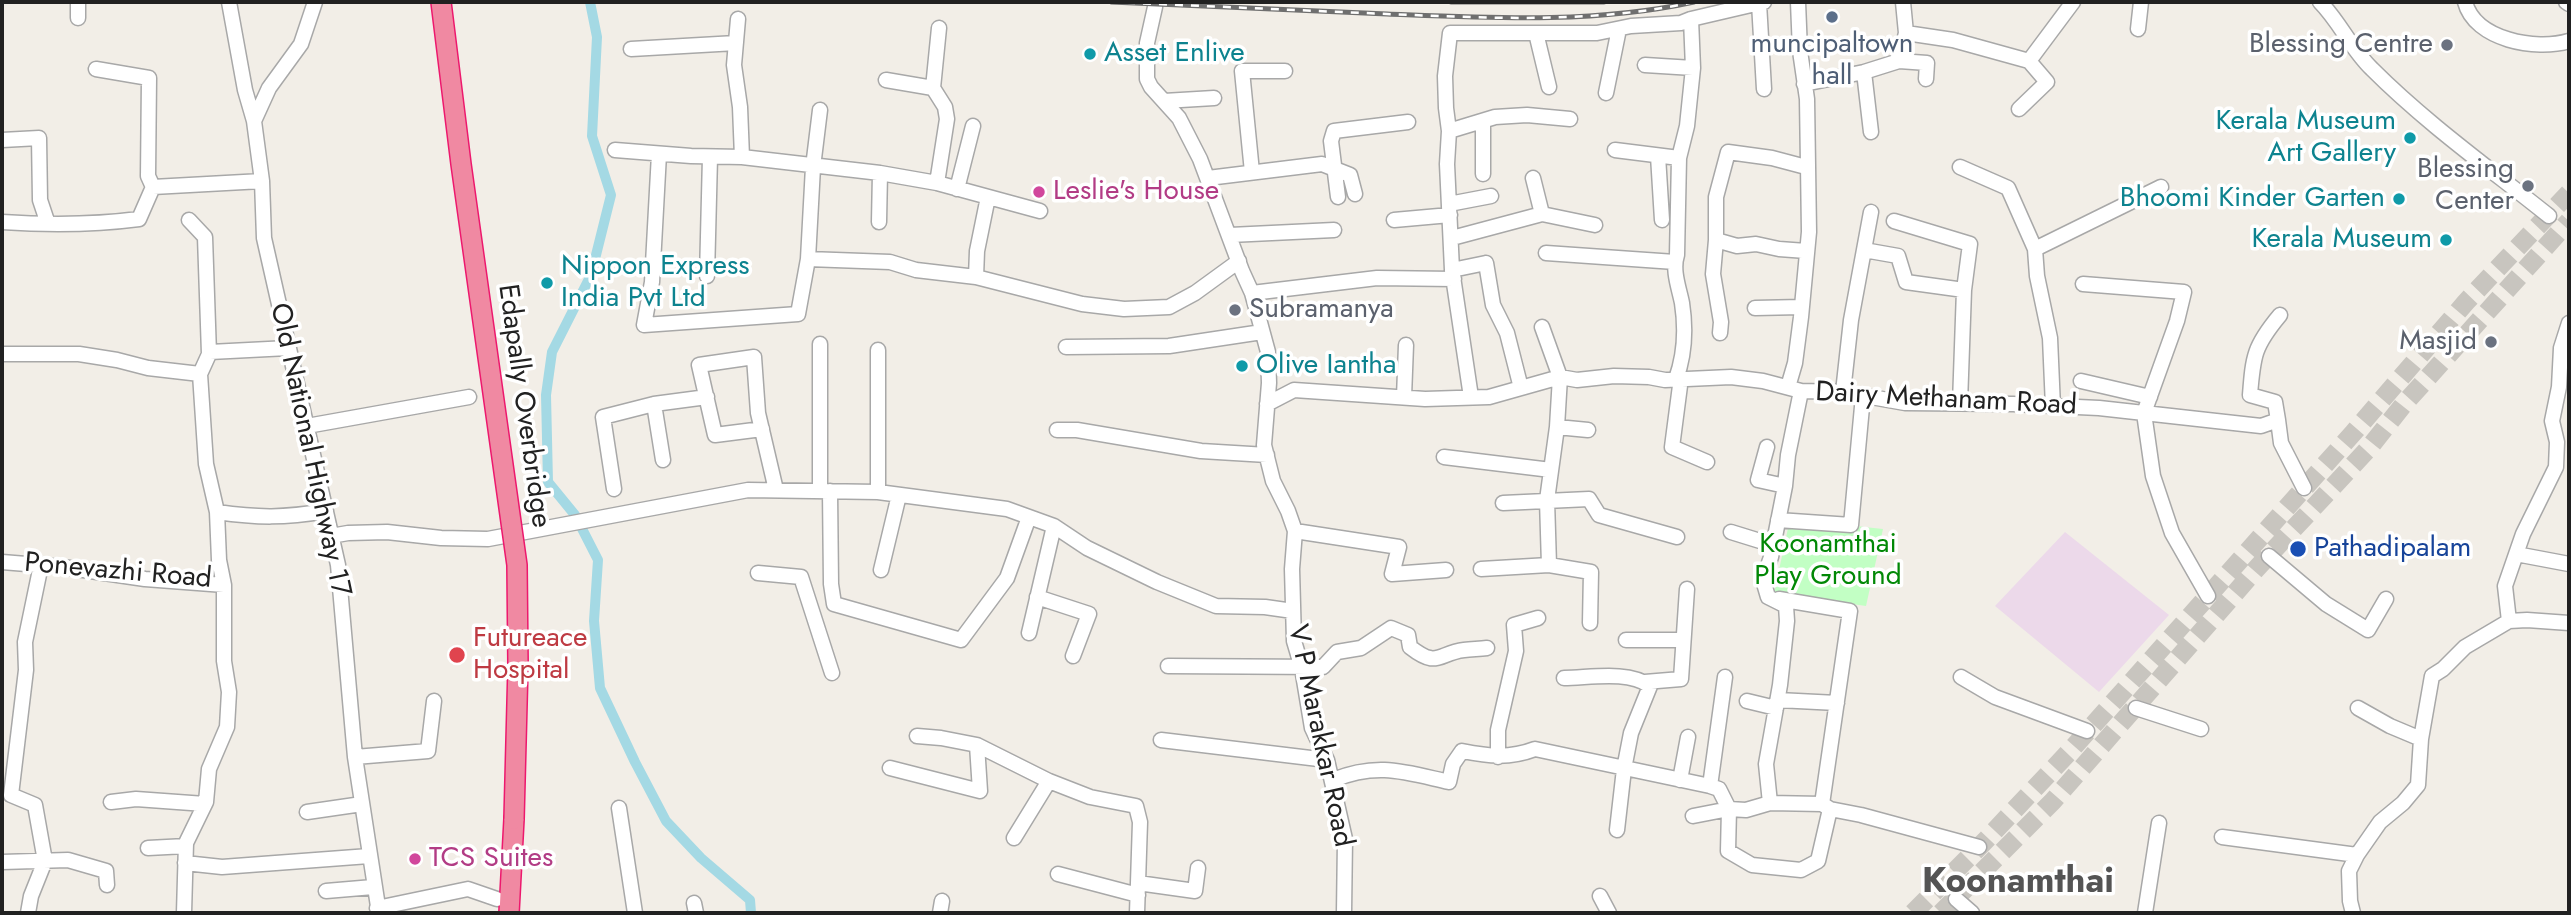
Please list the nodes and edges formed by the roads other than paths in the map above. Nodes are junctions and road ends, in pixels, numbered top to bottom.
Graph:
1 (78, 2) edge
2 (229, 2) edge
3 (315, 2) edge
4 (441, 2) edge
5 (1797, 2) edge
6 (1903, 2) edge
7 (2073, 2) edge
8 (2141, 2) edge
9 (2320, 2) edge
10 (2465, 2) edge
11 (1762, 3) edge
12 (1155, 7) dead end
13 (78, 18) dead end
14 (738, 19) dead end
15 (1691, 19) junction
16 (939, 28) dead end
17 (1619, 29) junction
18 (2138, 29) dead end
19 (1536, 33) junction
20 (1906, 33) junction
21 (2569, 41) edge
22 (736, 43) junction
23 (631, 49) dead end
24 (1899, 61) junction
25 (2029, 61) junction
26 (1645, 65) dead end
27 (1693, 68) junction
28 (96, 69) dead end
29 (1285, 71) dead end
30 (1864, 72) junction
31 (1926, 79) dead end
32 (886, 80) dead end
33 (1804, 84) junction
34 (1549, 87) dead end
35 (933, 88) junction
36 (1764, 89) dead end
37 (1606, 93) dead end
38 (1214, 98) dead end
39 (1164, 101) junction
40 (2019, 109) dead end
41 (820, 110) dead end
42 (1570, 119) dead end
43 (254, 121) junction
44 (1483, 121) junction
45 (1408, 122) dead end
46 (973, 125) dead end
47 (1450, 131) junction
48 (1871, 132) dead end
49 (2, 140) edge
50 (615, 150) dead end
51 (1615, 150) dead end
52 (659, 154) junction
53 (1658, 156) junction
54 (710, 157) junction
55 (742, 157) junction
56 (1679, 158) junction
57 (813, 167) junction
58 (1807, 167) junction
59 (1960, 167) dead end
60 (1334, 168) junction
61 (1252, 172) junction
62 (880, 173) junction
63 (1483, 174) dead end
64 (1208, 178) junction
65 (1533, 178) dead end
66 (262, 181) junction
67 (937, 183) junction
68 (153, 187) junction
69 (2161, 187) dead end
70 (957, 189) junction
71 (1355, 194) dead end
72 (1491, 196) dead end
73 (988, 197) junction
74 (1338, 197) dead end
75 (1449, 210) junction
76 (1040, 211) dead end
77 (1871, 212) dead end
78 (1542, 214) junction
79 (2549, 216) dead end
80 (189, 220) dead end
81 (1394, 220) dead end
82 (1662, 220) dead end
83 (1894, 221) dead end
84 (2, 222) edge
85 (879, 222) dead end
86 (48, 224) junction
87 (1595, 225) dead end
88 (1334, 230) dead end
89 (1230, 235) junction
90 (1452, 238) junction
91 (1716, 240) junction
92 (2035, 249) junction
93 (1864, 250) junction
94 (1807, 251) junction
95 (1546, 253) dead end
96 (808, 259) junction
97 (1239, 261) junction
98 (1675, 262) junction
99 (1453, 275) junction
100 (707, 276) dead end
101 (976, 277) junction
102 (2083, 284) dead end
103 (1964, 290) junction
104 (1252, 293) junction
105 (1801, 307) junction
106 (1755, 308) dead end
107 (2280, 315) dead end
108 (2569, 323) edge
109 (1542, 327) dead end
110 (1262, 332) junction
111 (1720, 333) dead end
112 (820, 344) dead end
113 (1406, 345) dead end
114 (1066, 347) dead end
115 (288, 348) junction
116 (878, 351) dead end
117 (2, 354) edge
118 (209, 354) junction
119 (200, 374) junction
120 (1560, 377) junction
121 (1679, 379) junction
122 (2081, 381) dead end
123 (1521, 388) junction
124 (1795, 389) junction
125 (1843, 392) junction
126 (1863, 396) junction
127 (469, 397) dead end
128 (707, 397) junction
129 (1404, 397) junction
130 (1471, 397) junction
131 (2150, 397) junction
132 (1959, 403) junction
133 (654, 404) junction
134 (1267, 404) junction
135 (2053, 407) junction
136 (2144, 414) junction
137 (2278, 420) junction
138 (307, 426) junction
139 (1557, 427) junction
140 (762, 429) junction
141 (1057, 430) dead end
142 (1588, 430) dead end
143 (1768, 447) dead end
144 (1267, 455) junction
145 (1444, 457) dead end
146 (663, 460) dead end
147 (1707, 462) dead end
148 (1551, 470) junction
149 (1785, 486) junction
150 (2304, 488) dead end
151 (614, 489) dead end
152 (776, 490) junction
153 (825, 491) junction
154 (878, 492) junction
155 (899, 495) junction
156 (1547, 500) junction
157 (1503, 503) dead end
158 (326, 511) junction
159 (217, 512) junction
160 (1029, 517) junction
161 (1778, 520) junction
162 (1054, 526) junction
163 (1295, 531) junction
164 (1731, 531) dead end
165 (331, 536) junction
166 (1677, 537) dead end
167 (1773, 545) junction
168 (2516, 554) junction
169 (2269, 556) dead end
170 (2, 562) edge
171 (2569, 564) edge
172 (41, 565) junction
173 (1549, 565) junction
174 (1481, 569) dead end
175 (881, 570) dead end
176 (1446, 570) dead end
177 (758, 573) dead end
178 (224, 585) junction
179 (1687, 589) dead end
180 (2208, 596) dead end
181 (1037, 597) junction
182 (1768, 597) junction
183 (2386, 599) dead end
184 (1293, 611) junction
185 (1538, 618) dead end
186 (2509, 621) junction
187 (1590, 623) dead end
188 (2569, 623) edge
189 (1029, 633) dead end
190 (1626, 640) dead end
191 (1683, 640) junction
192 (1487, 648) dead end
193 (1073, 656) dead end
194 (1168, 666) dead end
195 (1302, 668) junction
196 (832, 673) dead end
197 (1725, 677) dead end
198 (1961, 677) dead end
199 (1563, 678) dead end
200 (1645, 682) junction
201 (434, 701) dead end
202 (1747, 701) dead end
203 (1837, 703) junction
204 (1777, 704) junction
205 (2358, 708) dead end
206 (2136, 709) dead end
207 (2201, 729) dead end
208 (2087, 731) dead end
209 (916, 736) dead end
210 (1688, 737) dead end
211 (2421, 739) junction
212 (1161, 740) dead end
213 (977, 745) junction
214 (355, 757) junction
215 (1497, 757) junction
216 (1327, 760) junction
217 (890, 768) dead end
218 (1624, 769) junction
219 (1049, 780) junction
220 (1333, 780) junction
221 (1681, 780) junction
222 (1710, 786) junction
223 (111, 802) dead end
224 (1770, 803) junction
225 (205, 804) junction
226 (362, 804) junction
227 (1826, 807) junction
228 (619, 808) dead end
229 (1729, 809) junction
230 (307, 812) dead end
231 (1693, 816) dead end
232 (2159, 824) dead end
233 (1617, 830) dead end
234 (2222, 837) dead end
235 (1014, 838) dead end
236 (186, 846) junction
237 (1979, 847) dead end
238 (148, 848) dead end
239 (2357, 855) junction
240 (369, 856) junction
241 (45, 861) junction
242 (2, 862) edge
243 (185, 863) junction
244 (1198, 868) dead end
245 (1058, 874) dead end
246 (107, 885) dead end
247 (373, 887) junction
248 (1138, 889) junction
249 (326, 891) dead end
250 (1600, 896) dead end
251 (1956, 899) dead end
252 (503, 906) edge
253 (378, 911) edge
254 (28, 913) edge
255 (184, 913) edge
256 (635, 913) edge
257 (1137, 913) edge
258 (1344, 913) edge
259 (1609, 913) edge
260 (1972, 913) edge
261 (2145, 913) edge
262 (2353, 913) edge

1 - 13 street
2 - 43 street, Old National Highway 17
3 - 43 street
4 - 252 highway, Edapally Overbridge, bridge
5 - 33 street
6 - 20 street
7 - 25 street
8 - 18 street
9 - 79 street
10 - 21 street
11 - 15 street
11 - 36 street
12 - 39 street, V P Marakkar Road
14 - 22 street
15 - 17 street
15 - 27 street
16 - 35 street
17 - 19 street
17 - 37 street
19 - 34 street
19 - 47 street
20 - 24 street
20 - 25 street
22 - 23 street
22 - 55 street
24 - 30 street
24 - 31 street
25 - 40 street
26 - 27 street
27 - 56 street
28 - 68 street
29 - 61 street
30 - 33 street
30 - 48 street
32 - 35 street
33 - 58 street
35 - 67 street
38 - 39 street
39 - 64 street, V P Marakkar Road
41 - 57 street
42 - 44 street
43 - 66 street, Old National Highway 17
44 - 47 street
44 - 63 street
45 - 60 street
46 - 70 street
47 - 75 street
49 - 86 street
50 - 52 street
51 - 53 street
52 - 54 street
52 - 96 street
53 - 56 street
53 - 82 street
54 - 55 street
54 - 100 street
55 - 57 street
56 - 98 street
57 - 62 street
57 - 96 street
58 - 91 street
58 - 94 street
59 - 92 street
60 - 61 street
60 - 71 street
60 - 74 street
61 - 64 street
62 - 67 street
62 - 85 street
64 - 89 street, V P Marakkar Road
65 - 78 street
66 - 68 street
66 - 115 street, Old National Highway 17
67 - 70 street
68 - 86 street
69 - 92 street
70 - 73 street
72 - 75 street
73 - 76 street
73 - 101 street
75 - 81 street
75 - 90 street
77 - 93 street
78 - 87 street
78 - 90 street
80 - 118 street
83 - 103 street
84 - 86 street
88 - 89 street
89 - 97 street, V P Marakkar Road
90 - 99 street
91 - 94 street
91 - 111 street
92 - 135 street
93 - 103 street
93 - 125 street
94 - 105 street
95 - 98 street
96 - 101 street
97 - 101 street
97 - 104 street, V P Marakkar Road
98 - 121 street
99 - 104 street
99 - 123 street
99 - 130 street
102 - 131 street
103 - 132 street
104 - 110 street, V P Marakkar Road
105 - 106 street
105 - 124 street
107 - 137 street
108 - 168 street
109 - 120 street
110 - 114 street
110 - 134 street, V P Marakkar Road
112 - 153 street
113 - 129 street
115 - 118 street
115 - 138 street, Old National Highway 17
116 - 154 street
117 - 119 street
118 - 119 street
119 - 159 street, Ponevazhi Road
120 - 121 street, Dairy Methanam Road
120 - 123 street, Dairy Methanam Road
120 - 139 street
121 - 124 street, Dairy Methanam Road
121 - 147 street
122 - 131 street
123 - 130 street, Dairy Methanam Road
124 - 125 street, Dairy Methanam Road
124 - 149 street
125 - 126 street, Dairy Methanam Road
126 - 132 street, Dairy Methanam Road
126 - 161 street
127 - 138 street
128 - 133 street
128 - 140 street
128 - 140 street
129 - 130 street, Dairy Methanam Road
129 - 134 street, Dairy Methanam Road
131 - 136 street
132 - 135 street, Dairy Methanam Road
133 - 146 street
133 - 151 street
134 - 144 street, V P Marakkar Road
135 - 136 street, Dairy Methanam Road
136 - 137 street, Dairy Methanam Road
136 - 180 street
137 - 150 street
138 - 158 street, Old National Highway 17
139 - 142 street
139 - 148 street
140 - 152 street
141 - 144 street
143 - 149 street
144 - 163 street, V P Marakkar Road
145 - 148 street
148 - 156 street
149 - 161 street
152 - 153 street
152 - 165 street
153 - 154 street
153 - 160 street
154 - 155 street
155 - 160 street
155 - 175 street
156 - 157 street
156 - 166 street
156 - 173 street
158 - 159 street
158 - 165 street, Old National Highway 17
159 - 178 street, Ponevazhi Road
160 - 162 street
161 - 167 street
162 - 181 street
162 - 184 street
163 - 176 street
163 - 184 street, V P Marakkar Road
164 - 167 street
165 - 214 street, Old National Highway 17
167 - 182 street
168 - 171 street
168 - 186 street
169 - 183 street
170 - 172 street, Ponevazhi Road
172 - 178 street, Ponevazhi Road
172 - 241 street
173 - 174 street
173 - 187 street
177 - 196 street
178 - 225 street
179 - 191 street
181 - 189 street
181 - 193 street
182 - 203 street
182 - 204 street
184 - 195 street, V P Marakkar Road
185 - 215 street
186 - 188 street
186 - 211 street
190 - 191 street
191 - 200 street
192 - 195 street
194 - 195 street
195 - 216 street, V P Marakkar Road
197 - 222 street
198 - 208 street
199 - 200 street
200 - 218 street
201 - 214 street
202 - 204 street
203 - 204 street
203 - 227 street
204 - 224 street
205 - 211 street
206 - 207 street
209 - 213 street
210 - 221 street
211 - 239 street
212 - 216 street
213 - 217 street
213 - 219 street
214 - 226 street, Old National Highway 17
215 - 218 street
215 - 220 street
216 - 220 street, V P Marakkar Road
218 - 221 street
218 - 233 street
219 - 235 street
219 - 248 street
220 - 258 street, V P Marakkar Road
221 - 222 street
222 - 229 street
223 - 225 street
224 - 227 street
224 - 229 street
225 - 236 street
226 - 230 street
226 - 240 street, Old National Highway 17
227 - 229 street
227 - 237 street
228 - 256 street
229 - 231 street
232 - 261 street
234 - 239 street
236 - 238 street
236 - 243 street
239 - 262 street
240 - 243 street
240 - 247 street, Old National Highway 17
241 - 242 street
241 - 246 street
241 - 254 street
243 - 255 street
244 - 248 street
245 - 248 street
247 - 249 street
247 - 253 street, Old National Highway 17
248 - 257 street
250 - 259 street
251 - 260 street
252 - 253 street

